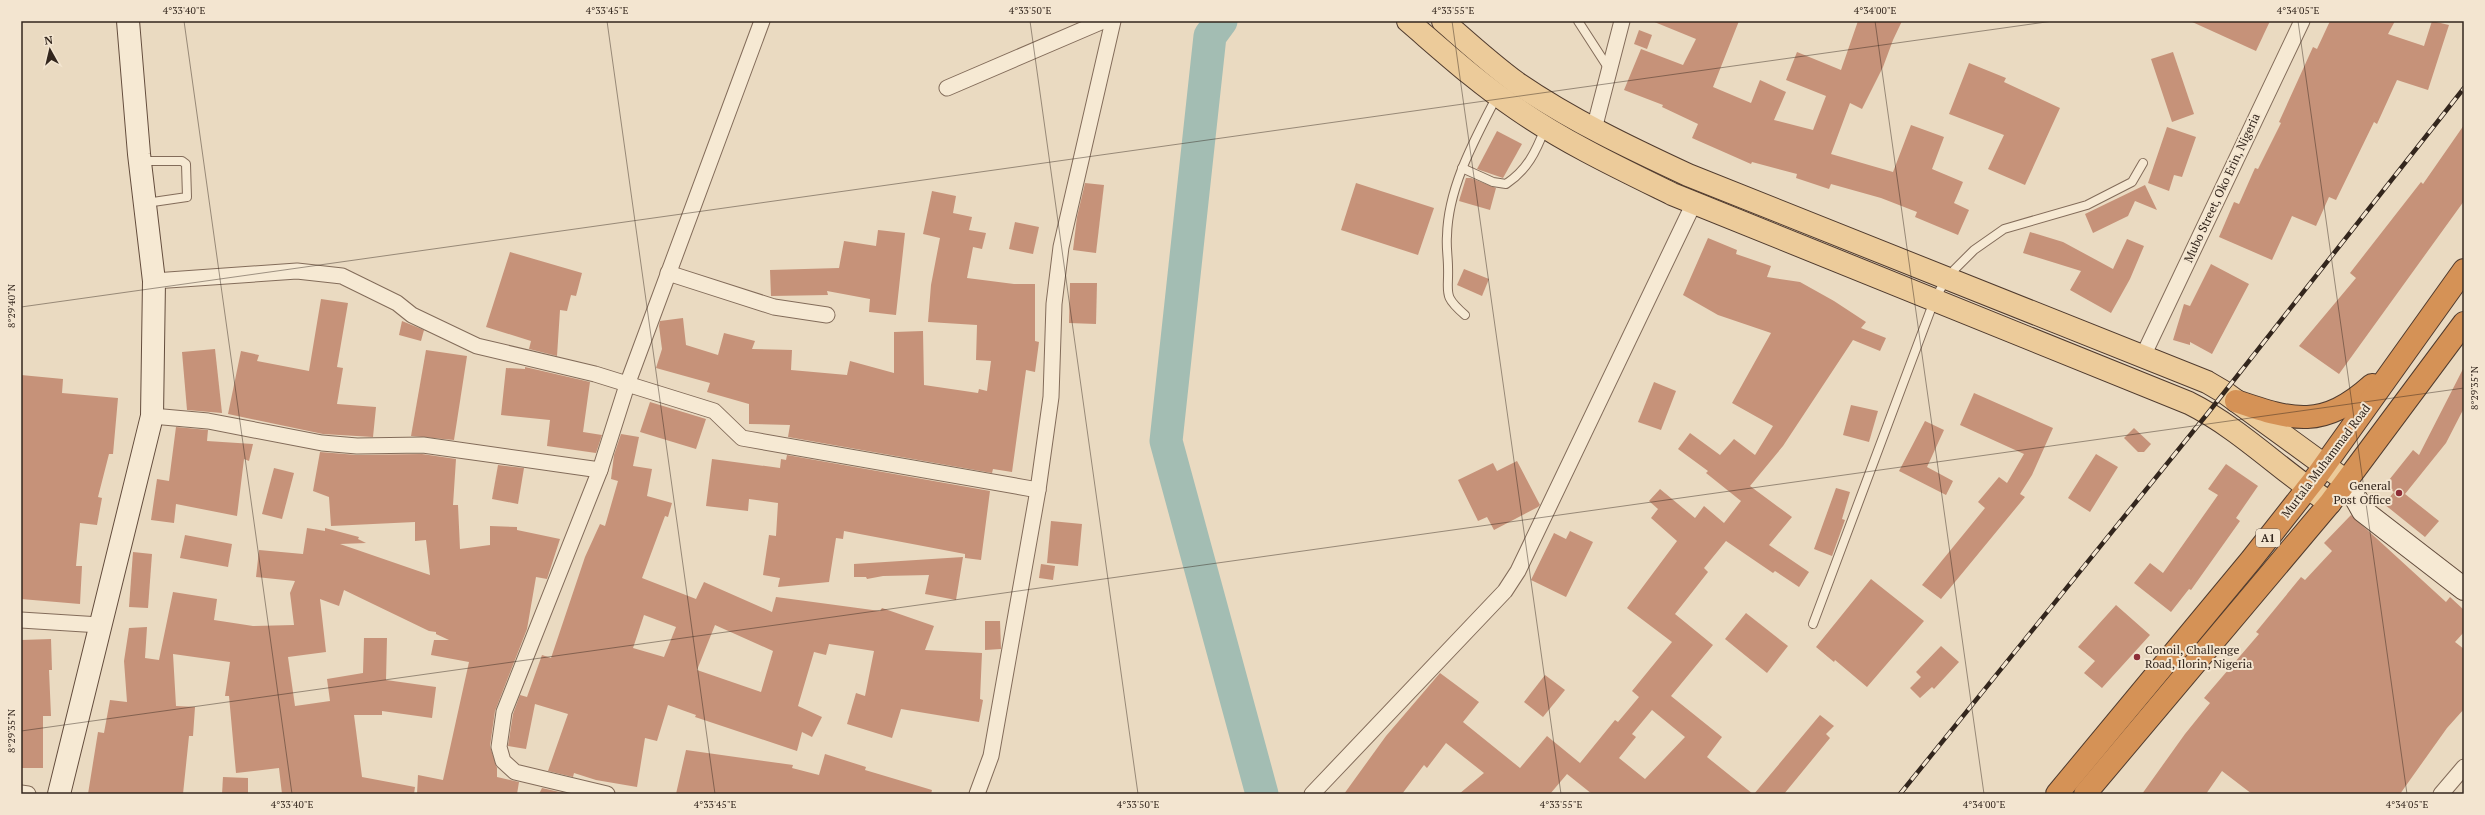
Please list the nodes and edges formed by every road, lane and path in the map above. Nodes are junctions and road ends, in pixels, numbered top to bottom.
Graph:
1 (128, 21) edge
2 (762, 21) edge
3 (1103, 21) edge
4 (1113, 21) edge
5 (1408, 21) edge
6 (1443, 21) edge
7 (1578, 21) edge
8 (1622, 21) edge
9 (2302, 21) edge
10 (1609, 70) junction
11 (1504, 87) junction
12 (948, 88) dead end
13 (1546, 128) junction
14 (1594, 129) junction
15 (140, 161) junction
16 (2143, 163) dead end
17 (1462, 168) junction
18 (1694, 202) junction
19 (145, 203) junction
20 (2464, 270) edge
21 (668, 273) junction
22 (1947, 277) junction
23 (154, 281) junction
24 (1934, 301) junction
25 (827, 315) dead end
26 (1465, 315) dead end
27 (2464, 323) edge
28 (2143, 356) junction
29 (2401, 358) junction
30 (627, 385) junction
31 (2236, 401) junction
32 (152, 416) junction
33 (2324, 465) junction
34 (600, 470) junction
35 (2346, 481) junction
36 (2307, 488) junction
37 (1038, 490) junction
38 (2330, 503) junction
39 (2363, 511) junction
40 (2464, 589) edge
41 (21, 620) edge
42 (1814, 624) dead end
43 (100, 625) junction
44 (2464, 767) edge
45 (21, 793) edge
46 (28, 794) edge
47 (59, 794) edge
48 (608, 794) edge
49 (977, 794) edge
50 (1312, 794) edge
51 (2057, 794) edge
52 (2085, 794) edge
53 (2441, 794) edge

1 - 15 street
2 - 21 street
3 - 12 street
4 - 37 street
5 - 11 main road
6 - 11 main road
7 - 10 lane
8 - 10 street
9 - 28 street, Mubo Street, Oko Erin, Nigeria
10 - 14 street
11 - 13 main road
11 - 14 main road
11 - 17 lane
13 - 17 lane
13 - 18 main road
14 - 22 main road
15 - 19 street
15 - 19 lane
16 - 22 lane
17 - 26 lane
18 - 24 main road
18 - 50 street
19 - 23 street
20 - 29 highway, Murtala Muhammad Road / A1
21 - 25 street
21 - 30 street
22 - 24 lane
22 - 28 main road
23 - 30 street
23 - 32 street
24 - 36 main road
24 - 42 lane
27 - 35 highway, A1
28 - 31 main road
29 - 31 highway
29 - 33 highway, Murtala Muhammad Road / A1
30 - 34 street
30 - 37 street
31 - 33 main road
32 - 34 street
32 - 43 street
33 - 35 main road
33 - 36 highway, Murtala Muhammad Road / A1
34 - 48 street
35 - 38 highway, A1
35 - 39 street
36 - 38 main road
36 - 51 highway, Murtala Muhammad Road / A1
37 - 49 street
38 - 39 street
38 - 52 highway, A1
39 - 40 street
41 - 43 street
43 - 47 street
44 - 53 street
45 - 46 street

